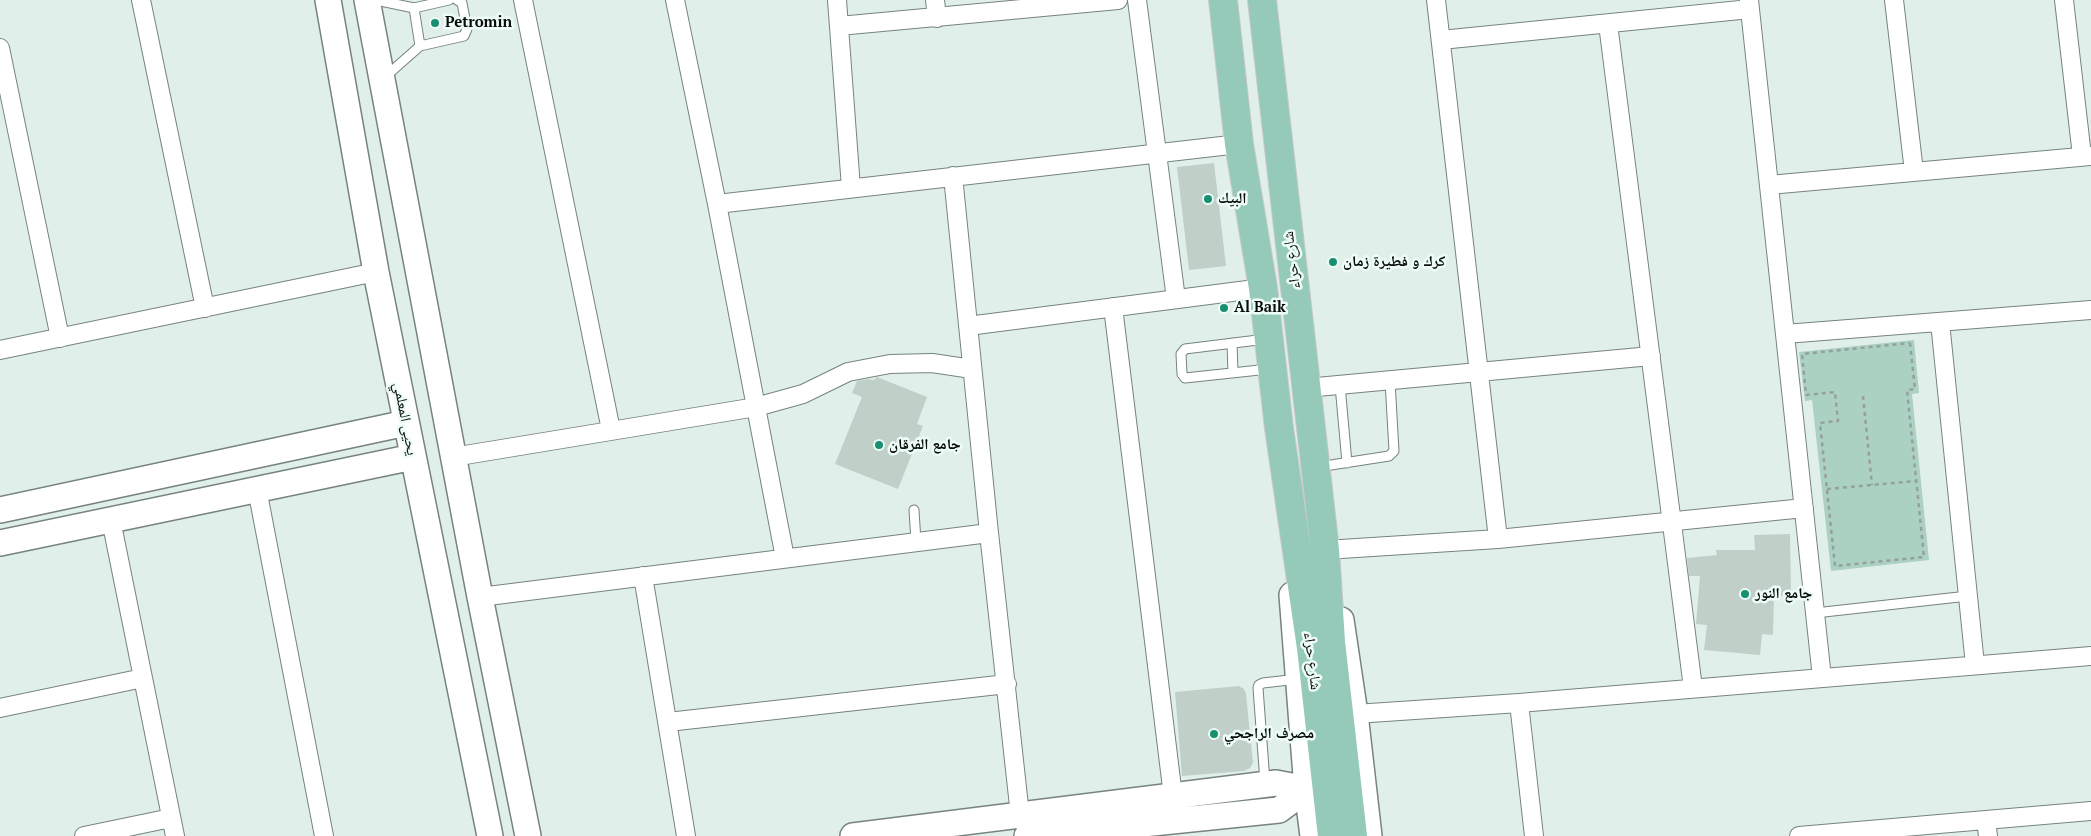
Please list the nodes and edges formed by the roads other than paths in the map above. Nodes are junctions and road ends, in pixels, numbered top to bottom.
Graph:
1 (141, 0) edge
2 (328, 0) edge
3 (367, 0) edge
4 (376, 0) edge
5 (449, 0) edge
6 (457, 0) edge
7 (523, 0) edge
8 (675, 0) edge
9 (837, 0) edge
10 (935, 0) edge
11 (1118, 0) edge
12 (1137, 0) edge
13 (1223, 0) edge
14 (1262, 0) edge
15 (1436, 0) edge
16 (1894, 0) edge
17 (2064, 0) edge
18 (1750, 5) edge
19 (414, 8) junction
20 (937, 18) junction
21 (1608, 24) junction
22 (839, 26) junction
23 (1441, 40) junction
24 (420, 46) junction
25 (0, 48) edge
26 (382, 79) junction
27 (1239, 144) junction
28 (1158, 154) junction
29 (2087, 156) edge
30 (1914, 172) junction
31 (953, 176) junction
32 (1769, 185) junction
33 (852, 188) junction
34 (717, 204) junction
35 (376, 272) junction
36 (1263, 288) junction
37 (1176, 299) junction
38 (1113, 307) junction
39 (205, 308) junction
40 (2091, 310) edge
41 (1940, 322) junction
42 (968, 326) junction
43 (1785, 334) junction
44 (60, 338) junction
45 (1268, 338) junction
46 (1232, 343) junction
47 (0, 350) edge
48 (1651, 356) junction
49 (972, 369) junction
50 (1272, 369) junction
51 (1479, 372) junction
52 (1233, 373) junction
53 (1390, 380) junction
54 (1340, 385) junction
55 (1306, 388) junction
56 (756, 407) junction
57 (406, 423) junction
58 (1279, 428) junction
59 (611, 430) junction
60 (453, 456) junction
61 (413, 457) junction
62 (1347, 463) junction
63 (1316, 468) junction
64 (257, 489) junction
65 (1804, 508) junction
66 (0, 510) edge
67 (914, 510) dead end
68 (111, 520) junction
69 (1672, 522) junction
70 (989, 533) junction
71 (1498, 539) junction
72 (916, 542) junction
73 (0, 543) edge
74 (1325, 550) junction
75 (785, 558) junction
76 (644, 576) junction
77 (1968, 596) junction
78 (480, 597) junction
79 (1815, 613) junction
80 (1321, 645) junction
81 (2091, 656) edge
82 (1975, 665) junction
83 (143, 678) junction
84 (1298, 678) junction
85 (1822, 678) junction
86 (498, 684) junction
87 (1007, 684) junction
88 (1693, 688) junction
89 (461, 695) junction
90 (1519, 703) junction
91 (0, 708) edge
92 (1355, 714) junction
93 (668, 722) junction
94 (1265, 784) junction
95 (1307, 789) junction
96 (1173, 796) junction
97 (2091, 811) edge
98 (171, 818) junction
99 (1024, 826) edge
100 (978, 828) edge
101 (1987, 828) edge
102 (1173, 829) edge
103 (84, 836) edge
104 (175, 836) edge
105 (324, 836) edge
106 (490, 836) edge
107 (528, 836) edge
108 (686, 836) edge
109 (853, 836) edge
110 (1313, 836) edge
111 (1332, 836) edge
112 (1353, 836) edge
113 (1369, 836) edge
114 (1534, 836) edge
115 (1799, 836) edge

1 - 39 street
2 - 35 street, يحيى المعلمي
3 - 26 street
4 - 19 lane
5 - 19 lane
6 - 24 lane
7 - 59 street
8 - 34 street
9 - 22 street
10 - 20 street
11 - 20 street
12 - 28 street
13 - 27 main road, شارع حراء
14 - 55 main road, شارع حراء
15 - 23 street
16 - 30 street
17 - 29 street
18 - 21 street
18 - 32 street
19 - 24 lane
20 - 22 street
21 - 23 street
21 - 48 street
22 - 33 street
23 - 51 street
24 - 26 lane
25 - 44 street
26 - 60 street
27 - 28 street
27 - 36 main road, شارع حراء
28 - 31 street
28 - 37 street
29 - 30 street
30 - 32 street
31 - 33 street
31 - 42 street
32 - 43 street
33 - 34 street
34 - 56 street
35 - 39 street
35 - 57 street, يحيى المعلمي
36 - 37 street
36 - 45 main road, شارع حراء
37 - 38 street
38 - 42 street
38 - 96 street
39 - 44 street
40 - 41 street
41 - 43 street
41 - 77 street
42 - 49 street
43 - 65 street
44 - 47 street
45 - 46 lane
45 - 50 main road, شارع حراء
46 - 52 lane
46 - 52 lane
48 - 51 street
48 - 69 street
49 - 56 street
49 - 70 street
50 - 52 lane
50 - 58 main road, شارع حراء
51 - 53 street
51 - 71 street
53 - 54 street
53 - 62 lane
54 - 55 street
54 - 62 lane
55 - 63 main road, شارع حراء
56 - 59 street
56 - 75 street
57 - 61 street, يحيى المعلمي
57 - 66 street
58 - 80 main road, شارع حراء
58 - 84 street, شارع حراء
59 - 60 street
60 - 78 street
61 - 64 street
61 - 89 street, يحيى المعلمي
62 - 63 lane
63 - 74 main road, شارع حراء
64 - 68 street
64 - 105 street
65 - 69 street
65 - 79 street
67 - 72 lane
68 - 73 street
68 - 83 street
69 - 71 street
69 - 88 street
70 - 72 street
70 - 87 street
71 - 74 street
72 - 75 street
74 - 80 main road, شارع حراء
74 - 92 street, شارع حراء
75 - 76 street
76 - 78 street
76 - 93 street
77 - 79 lane
77 - 82 street
78 - 86 street
79 - 85 street
80 - 111 main road, شارع حراء
80 - 112 main road, شارع حراء
81 - 82 street
82 - 85 street
83 - 91 street
83 - 98 street
84 - 94 lane
84 - 95 street, شارع حراء
85 - 88 street
86 - 89 street
86 - 107 street
87 - 93 street
87 - 99 street
88 - 90 street
89 - 106 street, يحيى المعلمي
90 - 92 street
90 - 114 street
92 - 113 street, شارع حراء
93 - 108 street
94 - 95 street
94 - 96 street
95 - 102 street
95 - 110 street, شارع حراء
96 - 99 street
97 - 101 street
98 - 103 street
98 - 104 street
99 - 100 street
99 - 102 street
100 - 109 street
101 - 115 street

